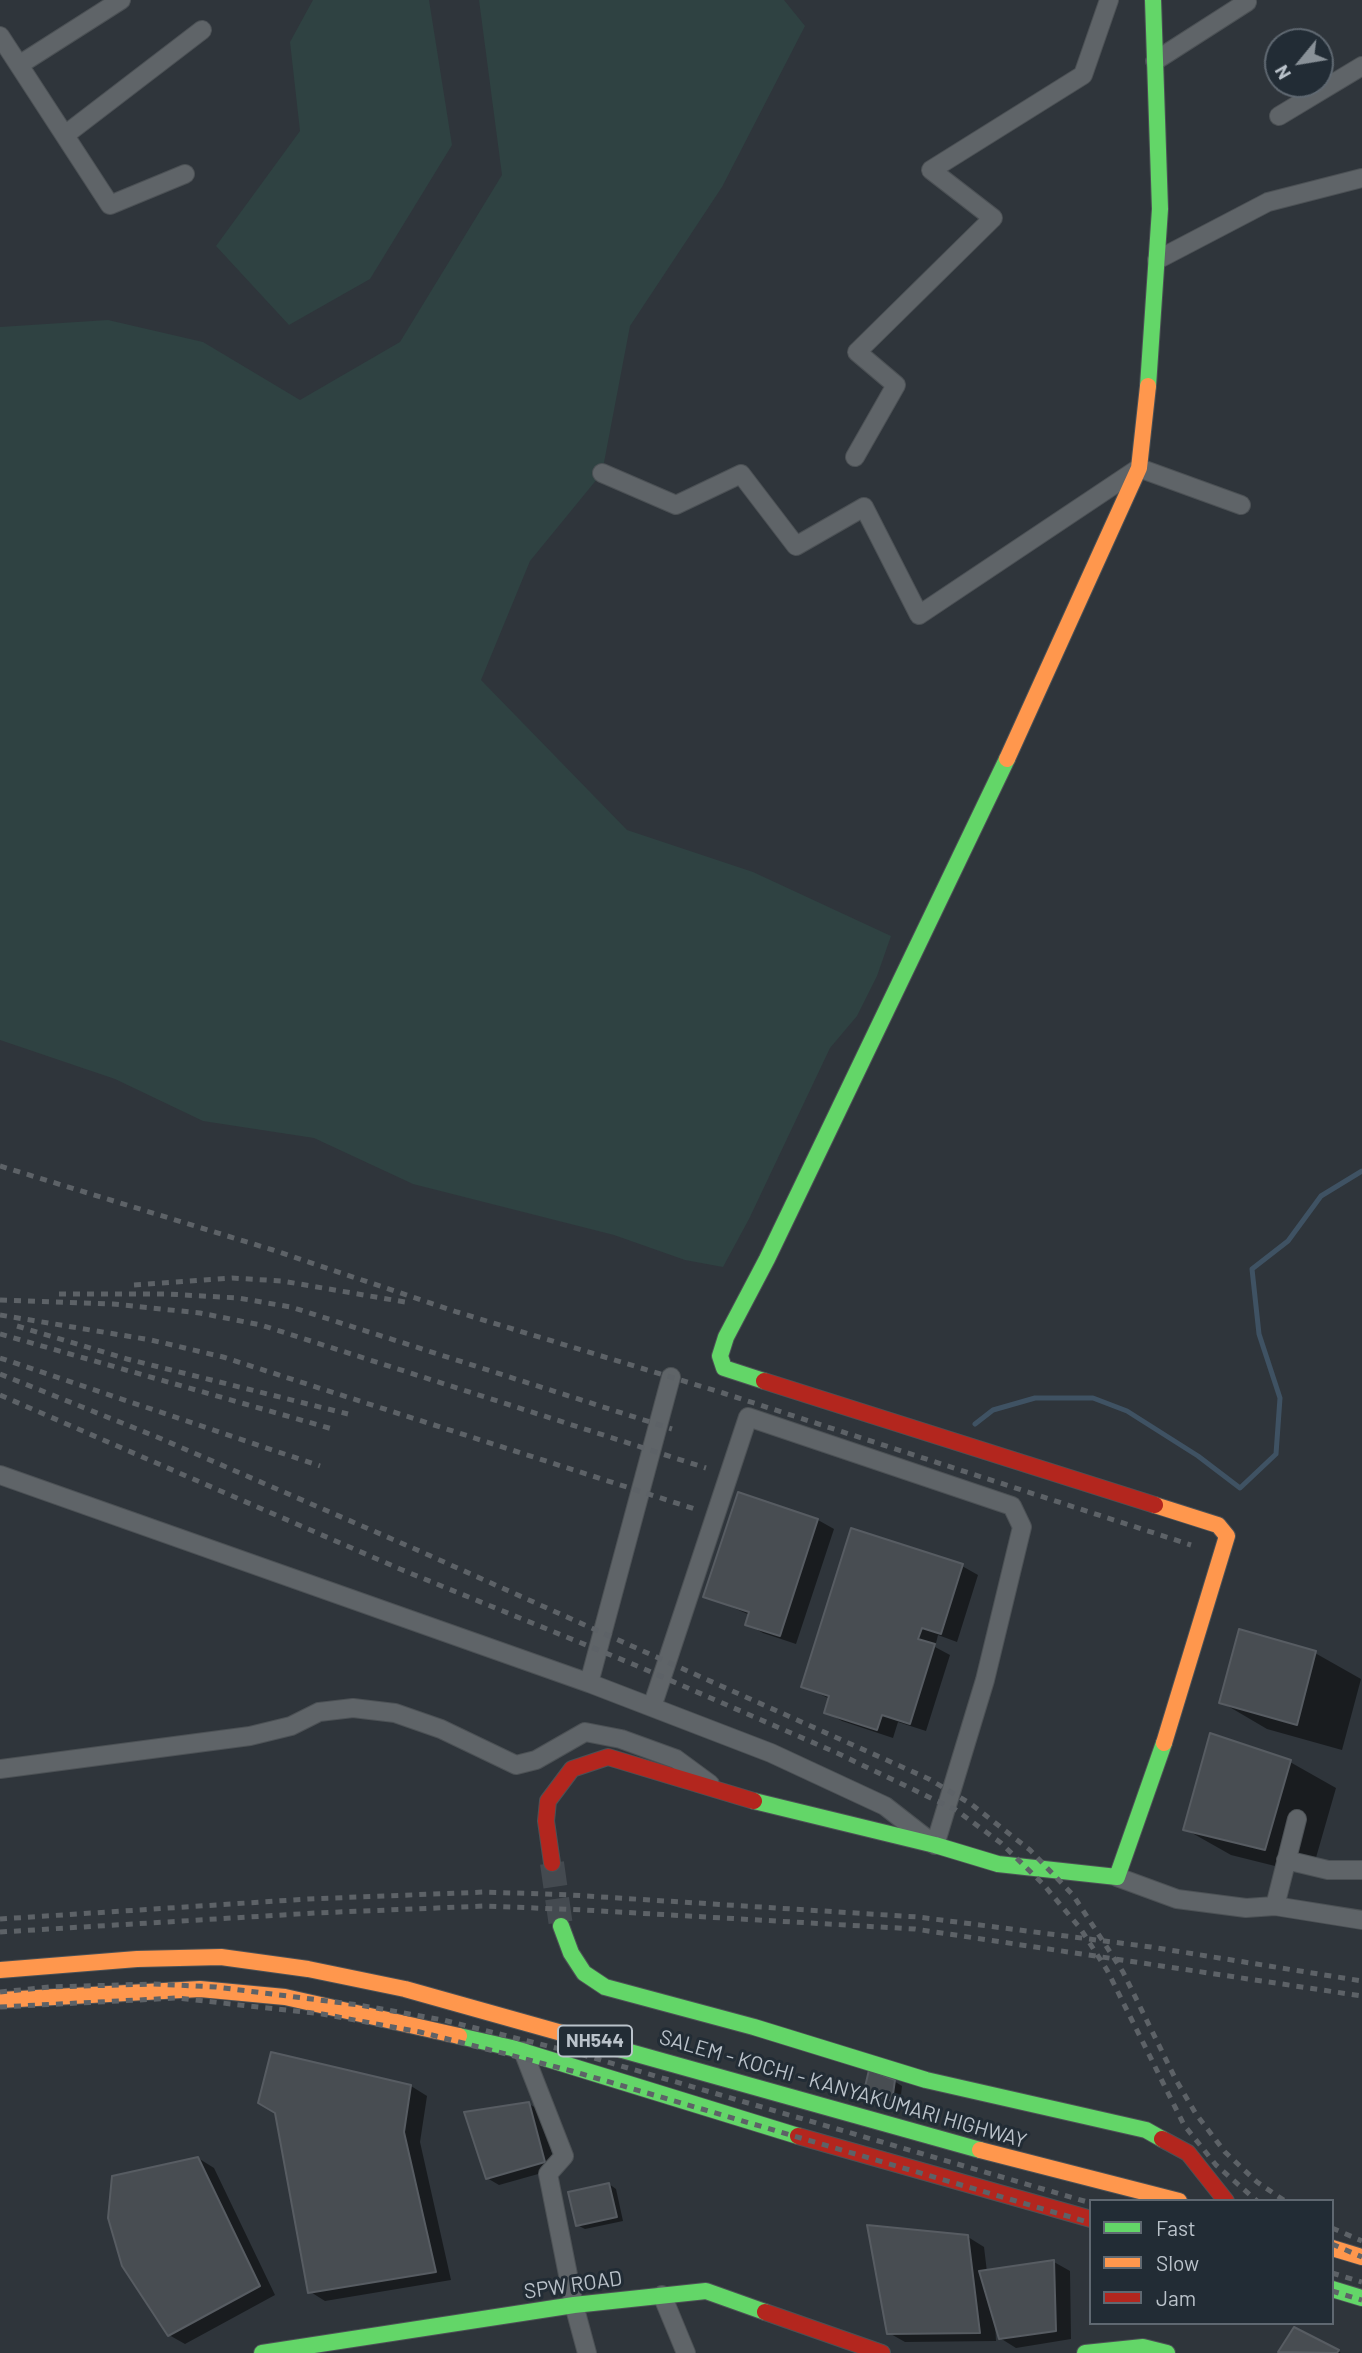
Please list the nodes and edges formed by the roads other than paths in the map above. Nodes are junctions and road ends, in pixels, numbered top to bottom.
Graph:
1 (121, 0) edge
2 (1109, 0) edge
3 (1153, 0) edge
4 (1247, 2) edge
5 (202, 30) dead end
6 (0, 36) edge
7 (1155, 61) junction
8 (19, 65) junction
9 (1362, 66) edge
10 (1279, 116) dead end
11 (65, 135) junction
12 (185, 174) dead end
13 (1361, 180) edge
14 (1157, 260) junction
15 (855, 457) dead end
16 (1139, 468) junction
17 (602, 473) dead end
18 (1241, 505) dead end
19 (671, 1377) dead end
20 (0, 1475) edge
21 (589, 1683) junction
22 (652, 1707) junction
23 (0, 1769) edge
24 (724, 1794) junction
25 (1297, 1819) dead end
26 (935, 1845) junction
27 (1286, 1860) junction
28 (552, 1863) tunnel mouth
29 (1362, 1870) edge
30 (1117, 1877) junction
31 (1275, 1906) junction
32 (1362, 1920) edge
33 (561, 1926) tunnel mouth
34 (0, 1970) edge
35 (0, 2000) edge
36 (523, 2051) junction
37 (1171, 2199) edge
38 (1224, 2199) edge
39 (1089, 2218) edge
40 (1334, 2249) edge
41 (1362, 2257) edge
42 (1334, 2290) edge
43 (662, 2295) junction
44 (1362, 2298) edge
45 (574, 2305) junction
46 (273, 2352) edge
47 (587, 2353) edge
48 (686, 2353) edge
49 (882, 2353) edge
50 (1085, 2353) edge
51 (1167, 2353) edge

1 - 8 street
2 - 15 street
3 - 7 main road
4 - 7 street
5 - 11 street
6 - 8 street
7 - 14 main road
8 - 11 street
9 - 10 street
11 - 12 street
13 - 14 street
14 - 16 main road
16 - 17 street
16 - 18 street
16 - 30 main road
19 - 21 street
20 - 21 street
21 - 22 street
22 - 26 street
22 - 26 street
23 - 24 street
24 - 26 main road
24 - 28 main road
25 - 27 street
26 - 30 main road
27 - 29 street
27 - 31 street
30 - 31 street
31 - 32 street
33 - 38 main road
34 - 37 main road, SALEM - KOCHI - KANYAKUMARI HIGHWAY / NH544
35 - 36 main road, NH544
36 - 39 main road, NH544
36 - 45 street
40 - 41 main road
42 - 44 main road
43 - 45 main road, SPW ROAD
43 - 48 street
43 - 49 main road, SPW ROAD
45 - 46 main road, SPW ROAD
45 - 47 street
50 - 51 main road

